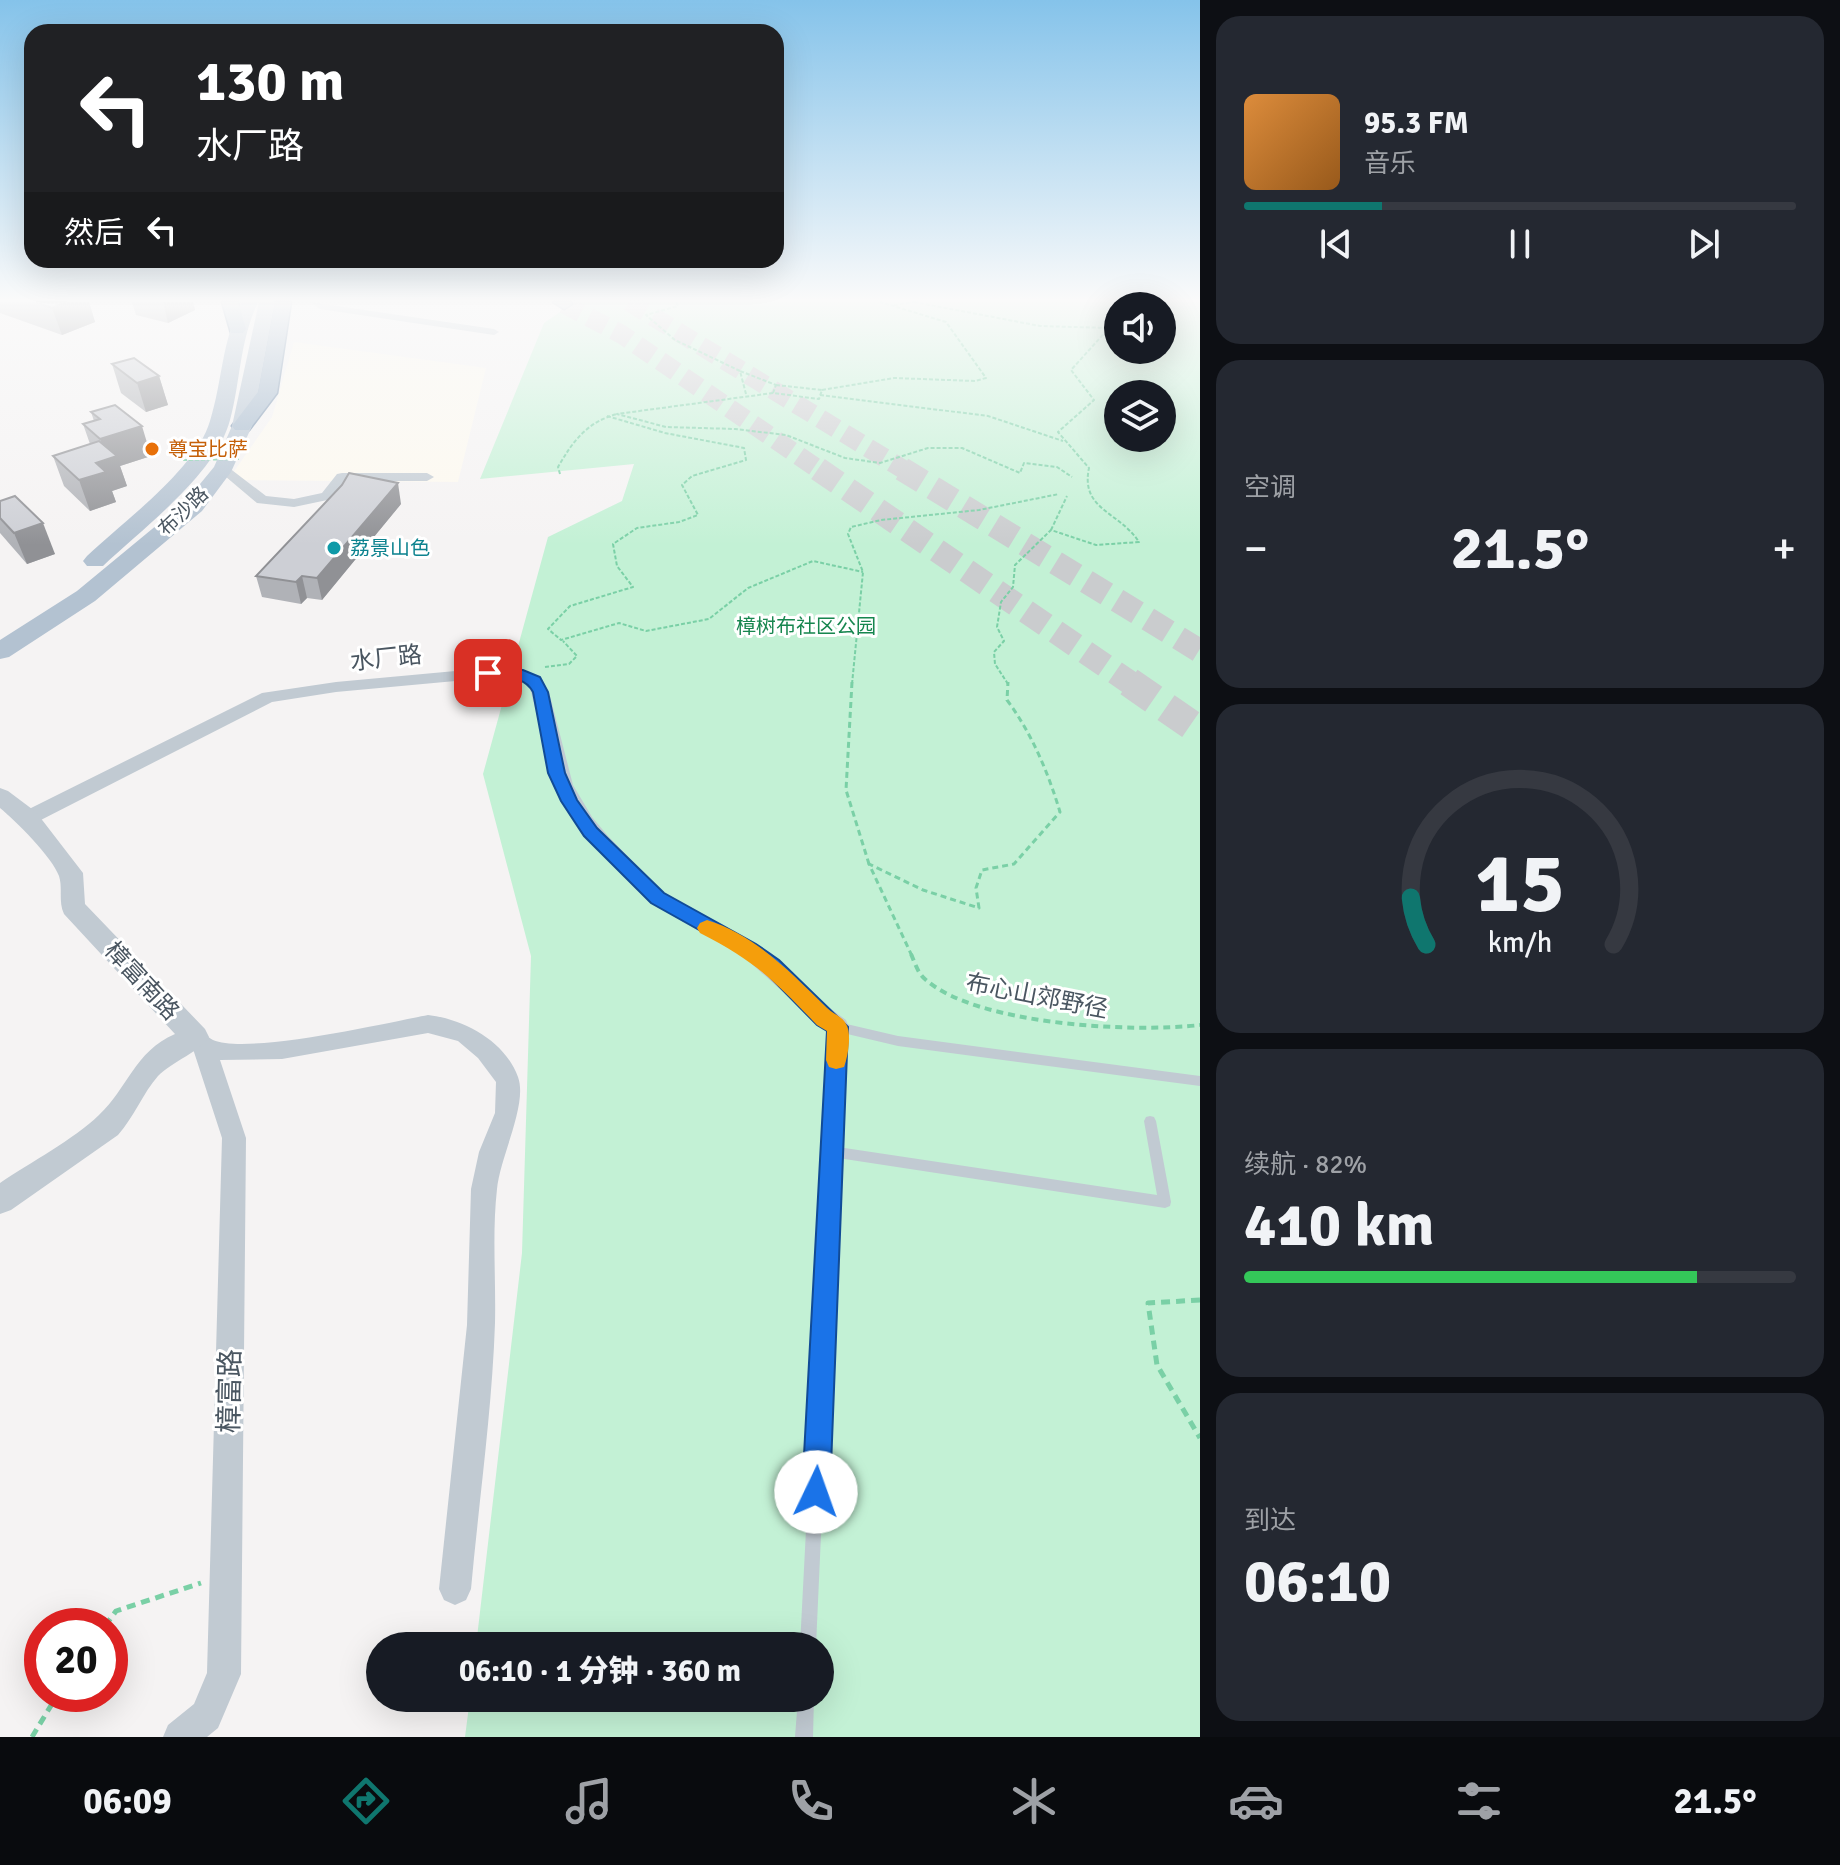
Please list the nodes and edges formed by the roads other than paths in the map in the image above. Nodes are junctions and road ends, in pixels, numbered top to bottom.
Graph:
1 (227, 383) edge
2 (251, 383) edge
3 (269, 383) edge
4 (242, 426) junction
5 (231, 463) junction
6 (427, 477) dead end
7 (339, 501) edge
8 (325, 517) edge
9 (3, 641) edge
10 (0, 796) edge
11 (28, 818) junction
12 (838, 1027) junction
13 (200, 1043) junction
14 (1200, 1081) edge
15 (1150, 1121) dead end
16 (832, 1152) junction
17 (0, 1200) edge
18 (455, 1589) dead end
19 (809, 1632) edge
20 (805, 1712) edge
21 (180, 1737) edge
22 (804, 1737) edge

1 - 9 main road, 布沙路
2 - 4 main road, 布沙路
3 - 4 highway
4 - 5 main road, 布沙路
5 - 6 street
5 - 9 main road, 布沙路
7 - 8 street
10 - 11 street, 樟富南路
11 - 12 street, 水厂路
11 - 13 street, 樟富南路
12 - 14 lane
12 - 16 lane
13 - 17 street, 樟富南路
13 - 18 street
13 - 21 street, 樟富路
15 - 16 lane
16 - 19 lane
20 - 22 lane

